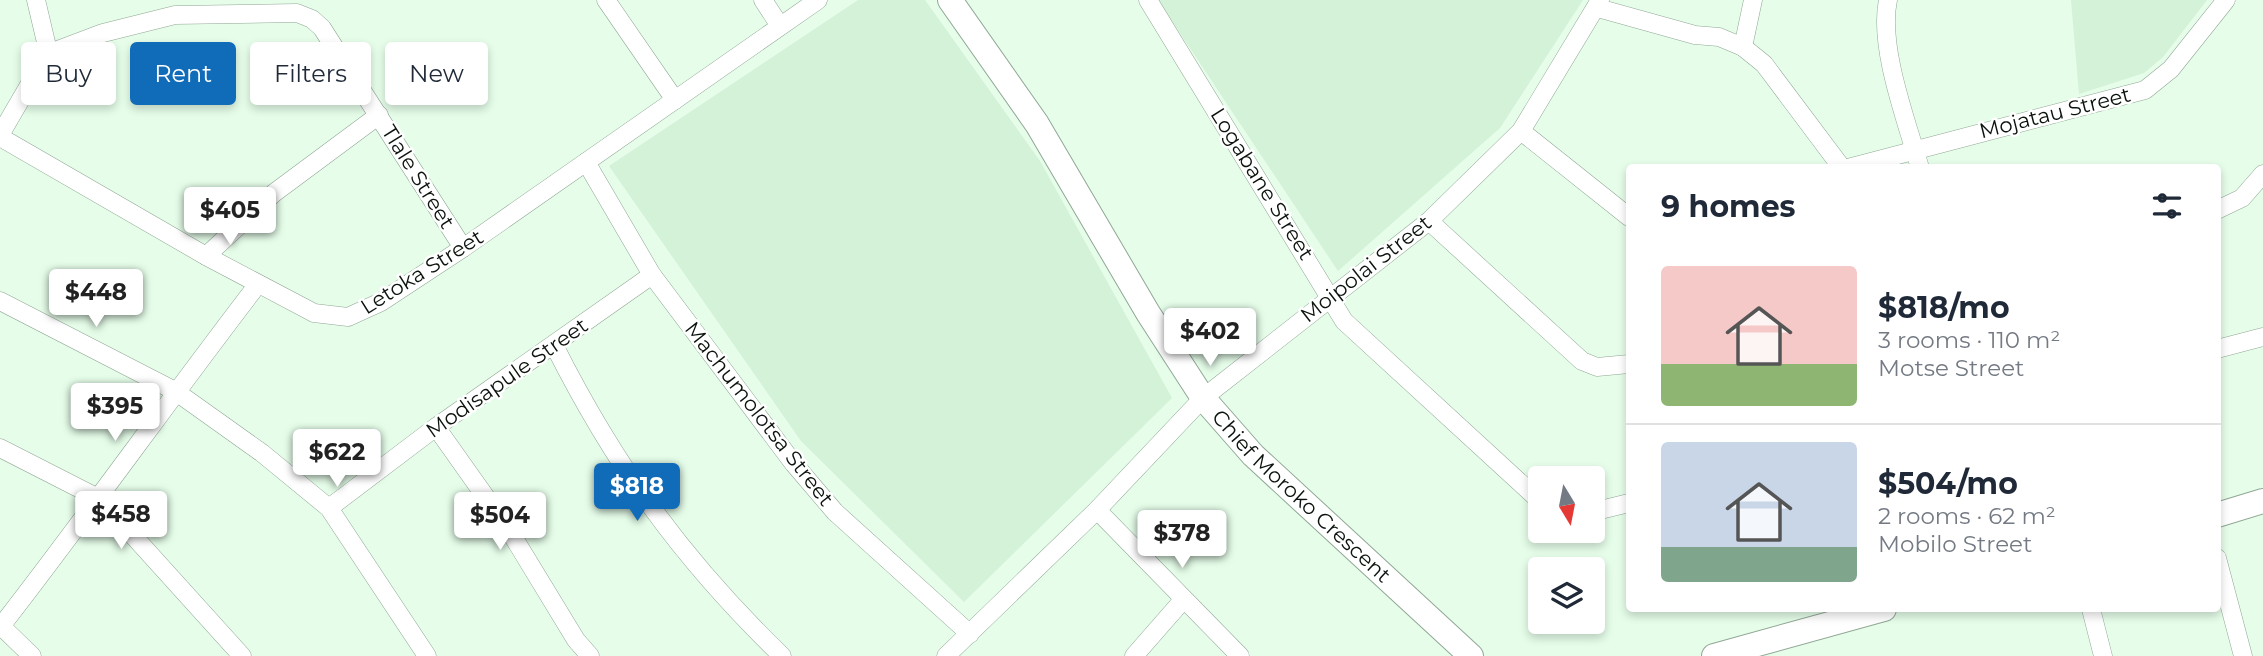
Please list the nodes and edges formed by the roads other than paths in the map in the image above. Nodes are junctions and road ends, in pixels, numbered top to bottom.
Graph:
1 (36, 0) edge
2 (606, 0) edge
3 (762, 0) edge
4 (818, 0) edge
5 (950, 0) edge
6 (1148, 0) edge
7 (1753, 0) edge
8 (1888, 0) edge
9 (2226, 0) edge
10 (1599, 4) edge
11 (173, 8) edge
12 (780, 26) junction
13 (46, 42) edge
14 (81, 42) edge
15 (1742, 47) junction
16 (675, 100) junction
17 (21, 101) edge
18 (379, 115) junction
19 (1521, 131) junction
20 (0, 136) edge
21 (1915, 149) junction
22 (586, 162) junction
23 (1839, 164) edge
24 (1861, 164) edge
25 (1919, 164) edge
26 (2263, 174) edge
27 (2221, 208) edge
28 (1626, 215) edge
29 (1429, 221) junction
30 (463, 248) junction
31 (206, 257) junction
32 (652, 275) junction
33 (258, 284) junction
34 (1332, 296) junction
35 (0, 300) edge
36 (2263, 337) edge
37 (554, 345) junction
38 (2221, 348) edge
39 (1626, 364) edge
40 (175, 391) junction
41 (1203, 398) junction
42 (436, 427) junction
43 (0, 448) edge
44 (1528, 490) edge
45 (100, 499) junction
46 (2259, 503) edge
47 (1626, 504) edge
48 (329, 508) junction
49 (1605, 509) edge
50 (1097, 510) junction
51 (2221, 513) edge
52 (2221, 573) edge
53 (1183, 600) junction
54 (1873, 612) edge
55 (2092, 612) edge
56 (1, 625) edge
57 (970, 634) junction
58 (32, 656) edge
59 (242, 656) edge
60 (427, 656) edge
61 (590, 656) edge
62 (782, 656) edge
63 (946, 656) edge
64 (1134, 656) edge
65 (1240, 656) edge
66 (1471, 656) edge
67 (1714, 656) edge
68 (2103, 656) edge
69 (2243, 656) edge

1 - 13 street
2 - 16 street
3 - 12 street
4 - 12 street, Letoka Street
5 - 41 street, Chief Moroko Crescent
6 - 34 street, Logabane Street
7 - 15 street
8 - 21 street
9 - 21 street, Mojatau Street
10 - 15 street
10 - 19 street, Moipolai Street
11 - 14 street, Tlale Street
11 - 18 street, Tlale Street
12 - 16 street, Letoka Street
15 - 23 street
16 - 22 street, Letoka Street
17 - 20 street
18 - 30 street, Tlale Street
18 - 31 street
19 - 28 street
19 - 29 street, Moipolai Street
20 - 31 street, Letoka Street
21 - 24 street, Mojatau Street
21 - 25 street
22 - 30 street, Letoka Street
22 - 32 street, Machumolotsa Street
26 - 27 street
29 - 34 street, Moipolai Street
29 - 39 street
30 - 33 street, Letoka Street
31 - 33 street, Letoka Street
32 - 37 street, Modisapule Street
32 - 57 street, Machumolotsa Street
33 - 40 street
34 - 41 street, Moipolai Street
34 - 44 street, Logabane Street
35 - 40 street
36 - 38 street
37 - 42 street, Modisapule Street
37 - 62 street
40 - 45 street
40 - 48 street
41 - 50 street, Moipolai Street
41 - 66 street, Chief Moroko Crescent
42 - 48 street, Modisapule Street
42 - 61 street
43 - 45 street
45 - 56 street
45 - 59 street
46 - 51 street
47 - 49 street
48 - 60 street
50 - 53 street
50 - 57 street, Moipolai Street
52 - 69 street
53 - 64 street
53 - 65 street
54 - 67 street
55 - 68 street
56 - 58 street
57 - 63 street, Moipolai Street

